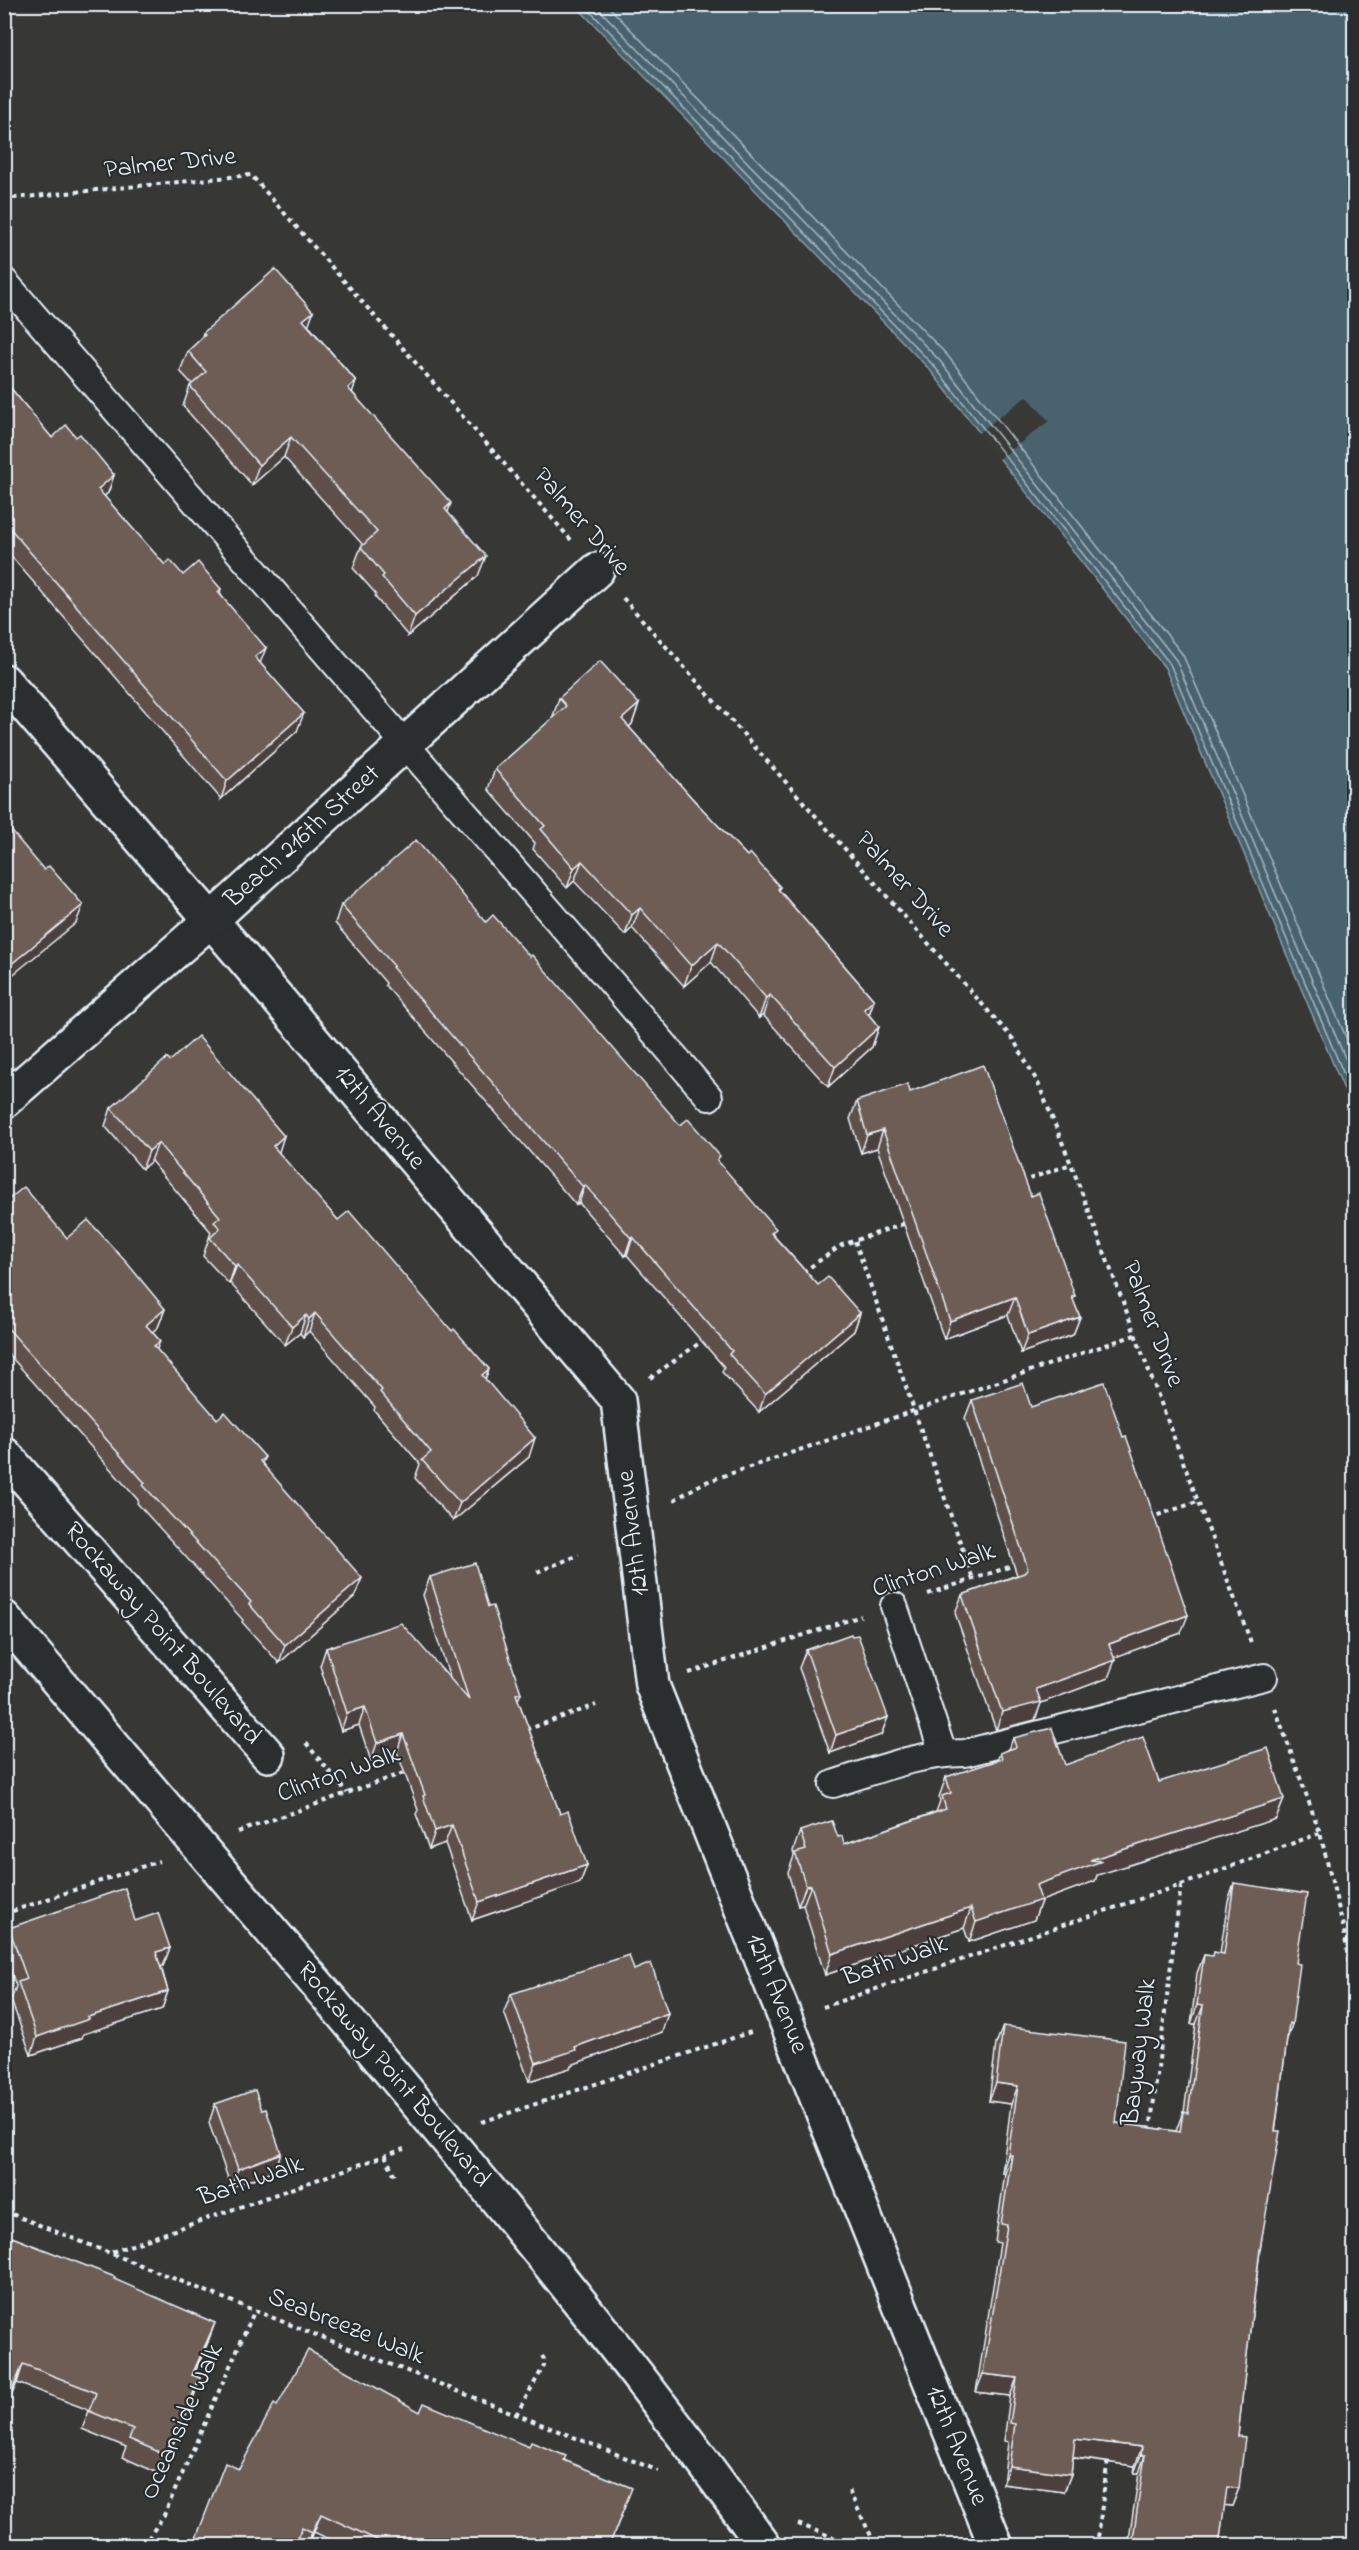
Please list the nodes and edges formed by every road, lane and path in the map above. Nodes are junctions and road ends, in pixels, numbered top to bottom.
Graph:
1 (4, 199) edge
2 (4, 281) edge
3 (597, 570) junction
4 (4, 681) edge
5 (406, 744) junction
6 (211, 920) junction
7 (708, 1097) dead end
8 (4, 1101) edge
9 (1071, 1164) junction
10 (1017, 1183) edge
11 (909, 1222) edge
12 (855, 1241) junction
13 (793, 1279) edge
14 (715, 1333) edge
15 (1135, 1335) junction
16 (618, 1400) junction
17 (914, 1411) junction
18 (4, 1454) edge
19 (674, 1500) dead end
20 (1200, 1501) junction
21 (1143, 1521) edge
22 (579, 1555) dead end
23 (1019, 1564) edge
24 (537, 1572) dead end
25 (973, 1579) junction
26 (894, 1605) junction
27 (4, 1618) edge
28 (680, 1676) dead end
29 (1264, 1677) junction
30 (596, 1705) dead end
31 (516, 1733) edge
32 (944, 1753) junction
33 (268, 1755) joint
34 (415, 1769) edge
35 (833, 1784) dead end
36 (347, 1793) junction
37 (1320, 1833) junction
38 (231, 1834) dead end
39 (162, 1859) dead end
40 (1181, 1885) junction
41 (4, 1914) edge
42 (1354, 2002) edge
43 (786, 2020) junction
44 (480, 2123) dead end
45 (1149, 2137) edge
46 (405, 2148) dead end
47 (386, 2155) junction
48 (396, 2178) dead end
49 (4, 2211) edge
50 (111, 2252) junction
51 (254, 2312) junction
52 (542, 2356) dead end
53 (516, 2415) junction
54 (1109, 2452) edge
55 (666, 2474) dead end
56 (849, 2491) dead end
57 (797, 2524) dead end
58 (143, 2546) edge
59 (764, 2546) edge
60 (856, 2546) edge
61 (876, 2546) edge
62 (996, 2546) edge
63 (1097, 2546) edge

1 - 3 path, Palmer Drive
2 - 5 lane
3 - 5 street, Beach 216th Street
3 - 9 path, Palmer Drive
4 - 6 street, 12th Avenue
5 - 6 street, Beach 216th Street
5 - 7 lane
6 - 8 street, Beach 216th Street
6 - 16 street, 12th Avenue
9 - 10 path
9 - 15 path, Palmer Drive
11 - 12 path
12 - 13 path
12 - 17 path
14 - 16 path
15 - 17 path
15 - 20 path, Palmer Drive
16 - 43 street, 12th Avenue
17 - 19 path
17 - 25 path
18 - 33 street, Rockaway Point Boulevard
20 - 21 path
20 - 29 path, Palmer Drive
22 - 24 path
23 - 25 path, Clinton Walk
25 - 26 path, Clinton Walk
26 - 28 path, Clinton Walk
26 - 32 lane
27 - 59 street, Rockaway Point Boulevard
29 - 32 lane
29 - 37 path, Palmer Drive
30 - 31 path
32 - 35 lane
33 - 36 path, Rockaway Point Boulevard
34 - 36 path, Clinton Walk
36 - 38 path, Clinton Walk
37 - 40 path, Bath Walk
37 - 42 path, Palmer Drive
39 - 41 path
40 - 43 path, Bath Walk
40 - 45 path, Bayway Walk
43 - 44 path, Bath Walk
43 - 62 street, 12th Avenue
46 - 47 path, Bath Walk
47 - 48 path
47 - 50 path, Bath Walk
49 - 50 path, Seabreeze Walk
50 - 51 path, Seabreeze Walk
51 - 53 path, Seabreeze Walk
51 - 58 path, Oceanside Walk
52 - 53 path
53 - 55 path, Seabreeze Walk
54 - 63 path
56 - 61 path
57 - 60 path

